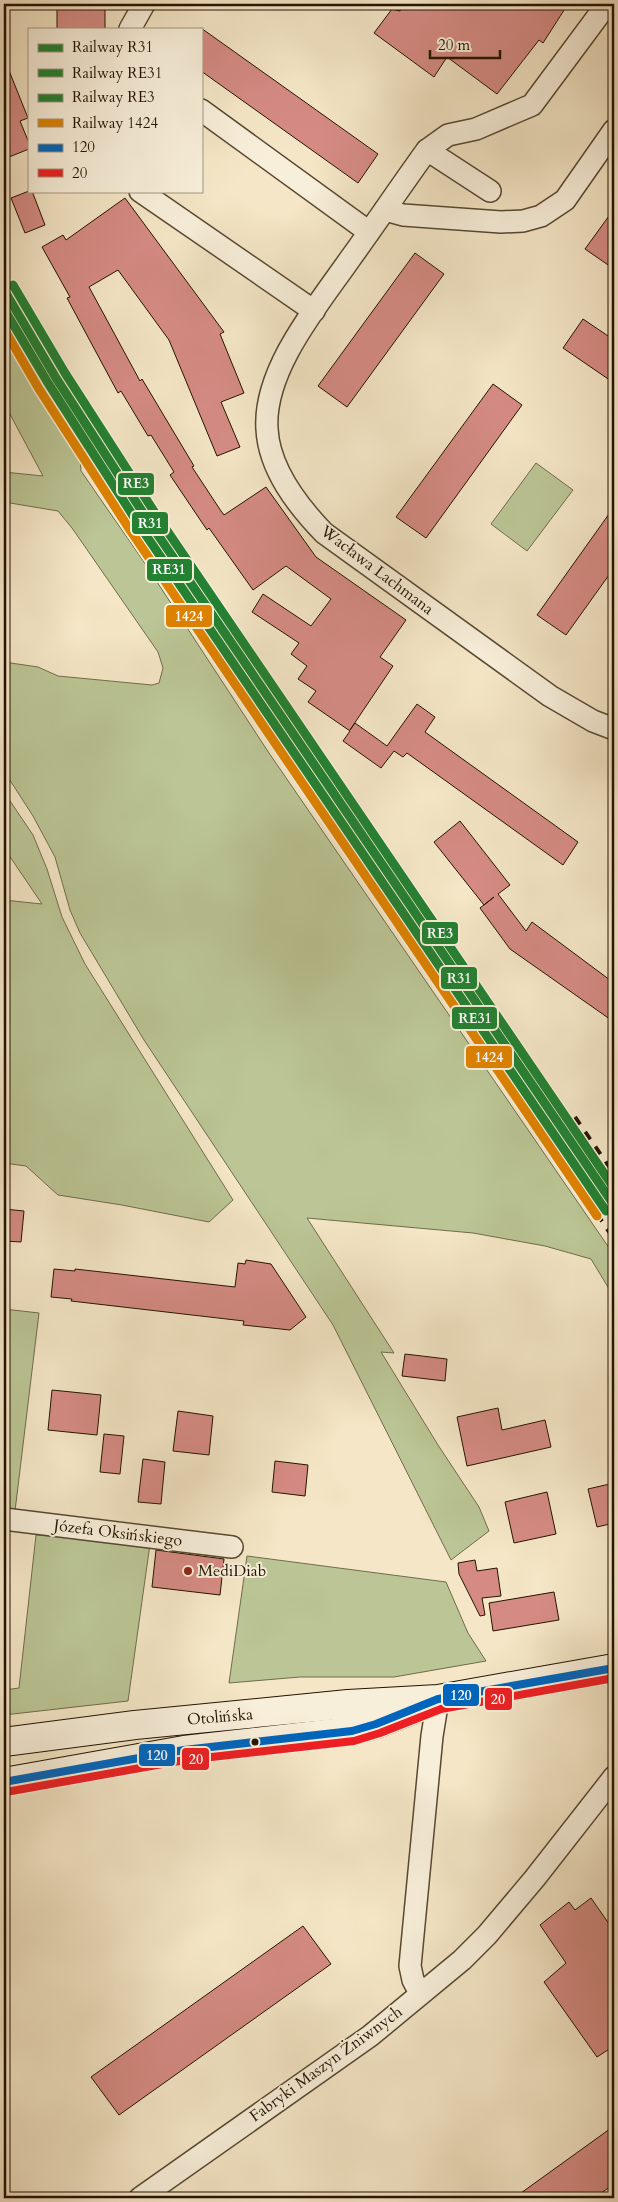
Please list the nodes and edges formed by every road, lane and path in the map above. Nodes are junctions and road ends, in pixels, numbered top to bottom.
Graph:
1 (144, 4) edge
2 (607, 4) edge
3 (131, 28) edge
4 (202, 111) edge
5 (614, 130) edge
6 (426, 150) junction
7 (490, 191) dead end
8 (141, 192) edge
9 (385, 210) junction
10 (369, 232) junction
11 (314, 311) junction
12 (614, 729) edge
13 (4, 1519) edge
14 (232, 1547) dead end
15 (614, 1668) edge
16 (438, 1699) junction
17 (4, 1742) edge
18 (614, 1777) edge
19 (4, 1782) edge
20 (420, 1993) junction
21 (140, 2198) edge

1 - 3 street
2 - 6 street
4 - 10 street
5 - 9 street
6 - 7 street
6 - 9 street, Wacława Lachmana
8 - 11 street
9 - 10 street, Wacława Lachmana
10 - 11 street, Wacława Lachmana
11 - 12 street, Wacława Lachmana
13 - 14 street, Józefa Oksińskiego
15 - 16 main road, Otolińska
16 - 17 main road, Otolińska
16 - 19 main road, Otolińska
16 - 20 street
18 - 20 street, Fabryki Maszyn Żniwnych
20 - 21 street, Fabryki Maszyn Żniwnych

